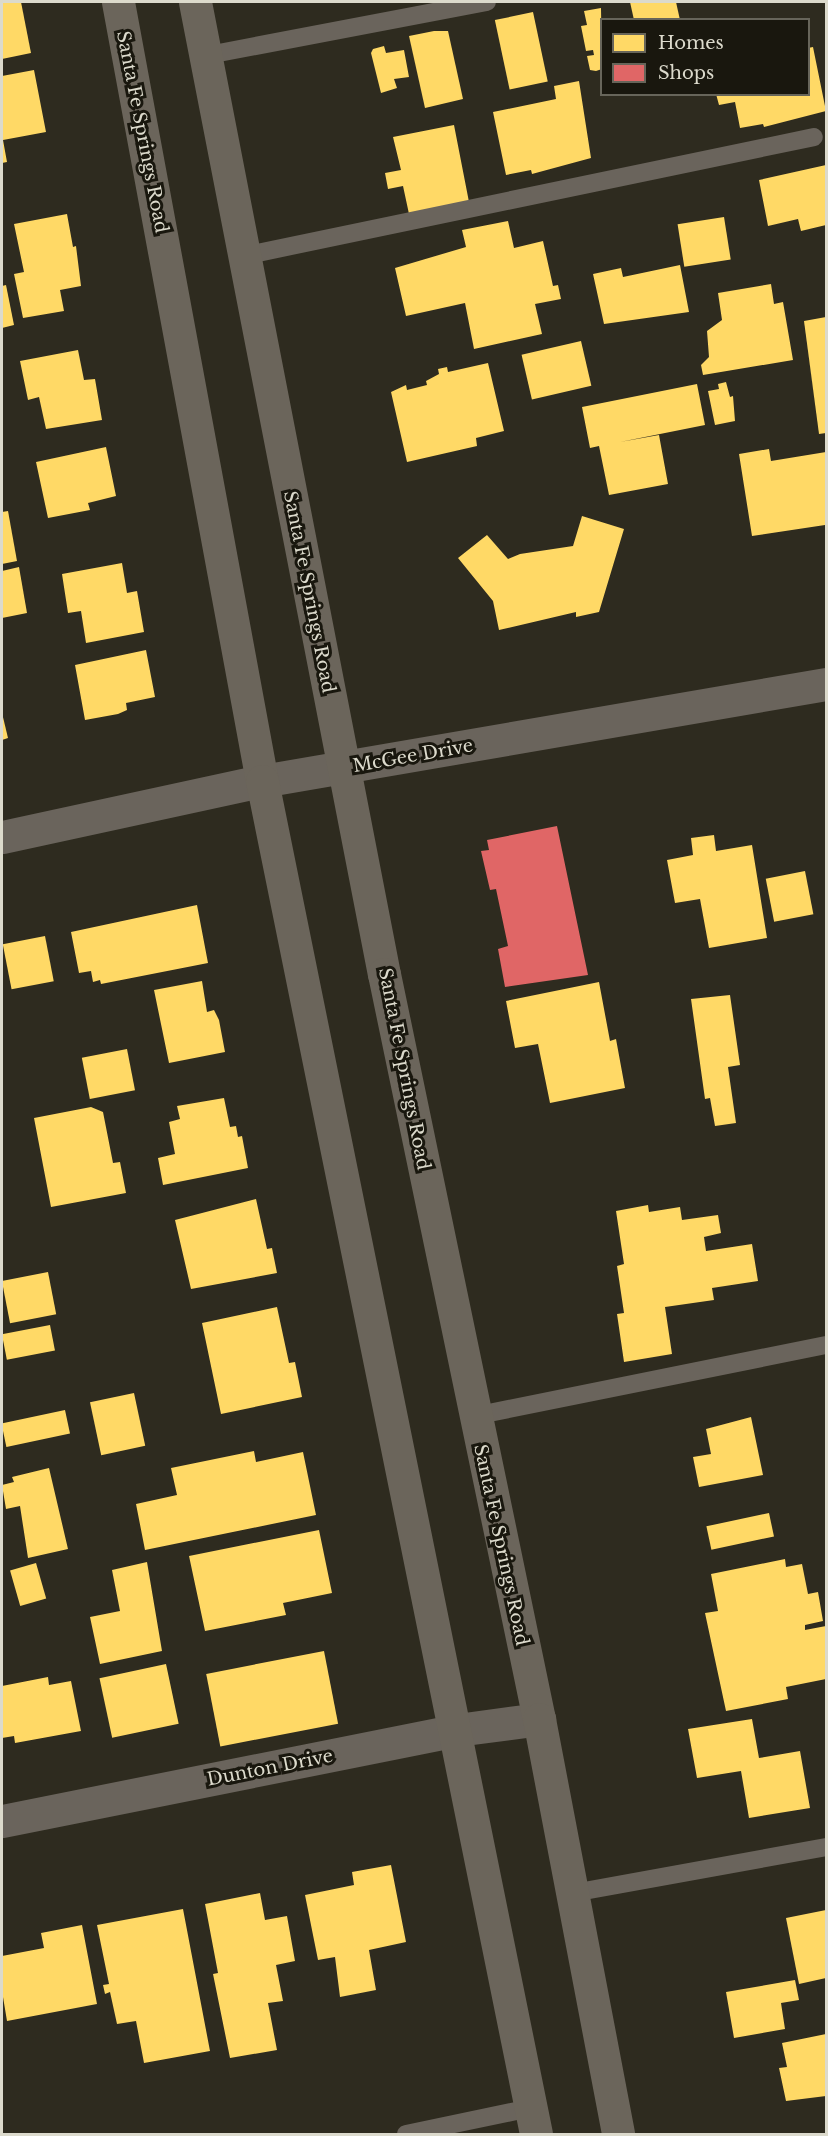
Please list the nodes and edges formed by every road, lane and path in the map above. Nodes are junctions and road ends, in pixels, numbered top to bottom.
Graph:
1 (118, 2) edge
2 (195, 2) edge
3 (488, 2) edge
4 (203, 56) junction
5 (813, 137) dead end
6 (243, 256) junction
7 (826, 684) edge
8 (344, 768) junction
9 (262, 781) junction
10 (2, 837) edge
11 (826, 1345) edge
12 (474, 1416) junction
13 (539, 1719) junction
14 (457, 1730) junction
15 (2, 1821) edge
16 (826, 1847) edge
17 (573, 1893) junction
18 (533, 2121) edge
19 (406, 2134) edge
20 (618, 2134) edge

1 - 9 main road, Santa Fe Springs Road
2 - 4 main road, Santa Fe Springs Road
3 - 4 lane
4 - 6 main road, Santa Fe Springs Road
5 - 6 lane
6 - 8 main road, Santa Fe Springs Road
7 - 8 street, McGee Drive
8 - 9 street, McGee Drive
8 - 12 main road, Santa Fe Springs Road
9 - 10 street, McGee Drive
9 - 14 main road, Santa Fe Springs Road
11 - 12 lane
12 - 13 main road, Santa Fe Springs Road
13 - 14 street, Dunton Drive
13 - 17 main road, Santa Fe Springs Road
14 - 15 street, Dunton Drive
14 - 18 main road, Santa Fe Springs Road
16 - 17 lane
17 - 20 main road, Santa Fe Springs Road
18 - 19 lane

